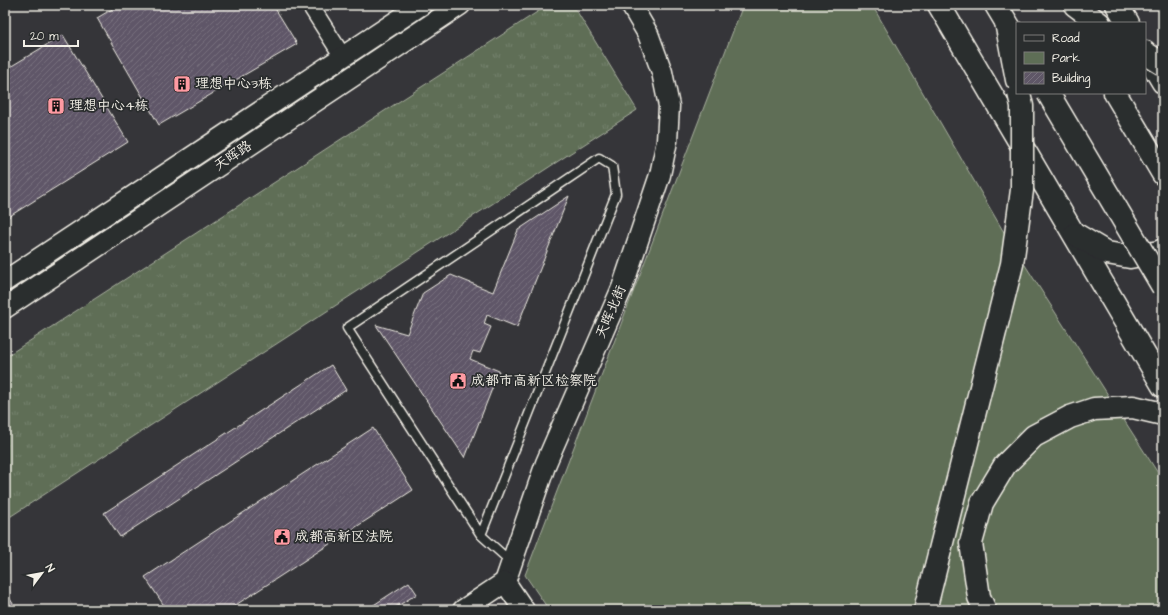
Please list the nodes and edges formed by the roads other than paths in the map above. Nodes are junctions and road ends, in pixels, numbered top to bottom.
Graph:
1 (310, 5) edge
2 (421, 5) edge
3 (460, 5) edge
4 (631, 5) edge
5 (939, 5) edge
6 (1063, 5) edge
7 (1075, 5) edge
8 (1117, 5) edge
9 (1001, 13) edge
10 (1073, 22) edge
11 (1098, 22) edge
12 (1127, 22) edge
13 (1016, 39) edge
14 (1146, 53) edge
15 (1146, 54) edge
16 (343, 57) junction
17 (1163, 64) edge
18 (1016, 76) edge
19 (1163, 82) edge
20 (1019, 94) edge
21 (1049, 94) edge
22 (1116, 94) edge
23 (1163, 174) edge
24 (1072, 232) junction
25 (1163, 250) edge
26 (5, 281) edge
27 (1163, 286) edge
28 (5, 308) edge
29 (1163, 386) edge
30 (1163, 414) edge
31 (481, 535) junction
32 (511, 562) junction
33 (505, 582) junction
34 (463, 610) edge
35 (524, 610) edge
36 (925, 610) edge
37 (985, 610) edge

1 - 16 street
2 - 16 street, 天晖路
3 - 28 street, 天晖路
4 - 32 street, 天晖北街
5 - 24 main road
6 - 10 main road
7 - 11 main road
8 - 12 main road
9 - 13 main road
9 - 18 main road
14 - 17 main road, bridge
15 - 19 main road
16 - 26 street, 天晖路
20 - 36 main road, bridge
21 - 27 main road, bridge
22 - 23 main road
24 - 25 main road
24 - 29 main road
30 - 37 main road
31 - 31 lane
31 - 32 lane
32 - 33 street, 天晖北街
33 - 34 street
33 - 35 street

